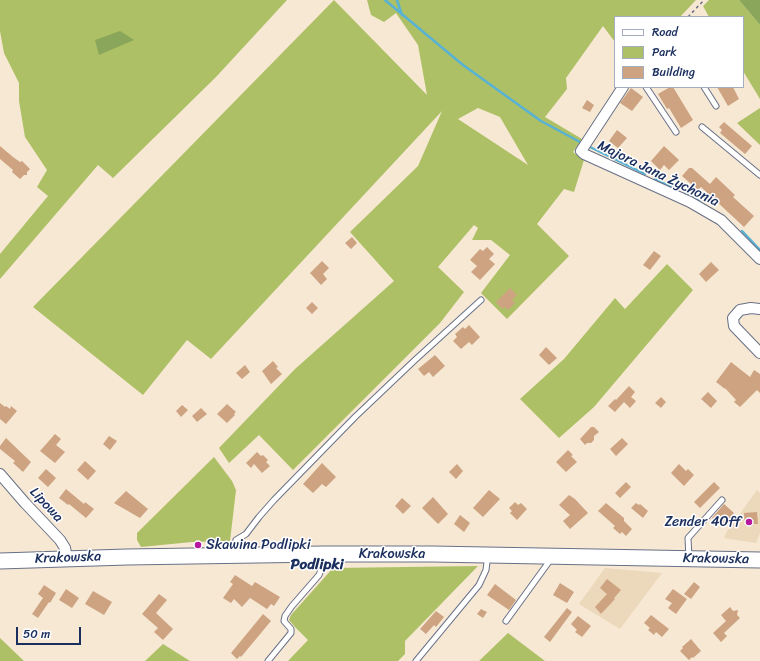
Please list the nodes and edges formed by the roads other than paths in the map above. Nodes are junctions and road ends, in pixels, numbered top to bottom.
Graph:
1 (622, 88) edge
2 (647, 88) edge
3 (705, 88) edge
4 (716, 106) dead end
5 (702, 127) dead end
6 (676, 132) dead end
7 (760, 175) edge
8 (760, 258) edge
9 (481, 300) dead end
10 (760, 309) edge
11 (760, 353) edge
12 (0, 474) edge
13 (722, 500) dead end
14 (236, 540) dead end
15 (323, 554) junction
16 (485, 555) junction
17 (553, 556) junction
18 (67, 558) junction
19 (689, 559) junction
20 (760, 560) edge
21 (0, 561) edge
22 (506, 621) dead end
23 (268, 661) edge
24 (416, 661) edge

1 - 8 street, Majora Jana Żychonia
2 - 6 lane
3 - 4 lane
5 - 7 lane
9 - 14 lane
10 - 11 street
12 - 18 street, Lipowa
13 - 19 lane
15 - 16 main road, Krakowska
15 - 18 main road, Krakowska
15 - 23 lane
16 - 17 main road, Krakowska
16 - 24 lane
17 - 19 main road, Krakowska
17 - 22 lane
18 - 21 main road, Krakowska
19 - 20 main road, Krakowska

